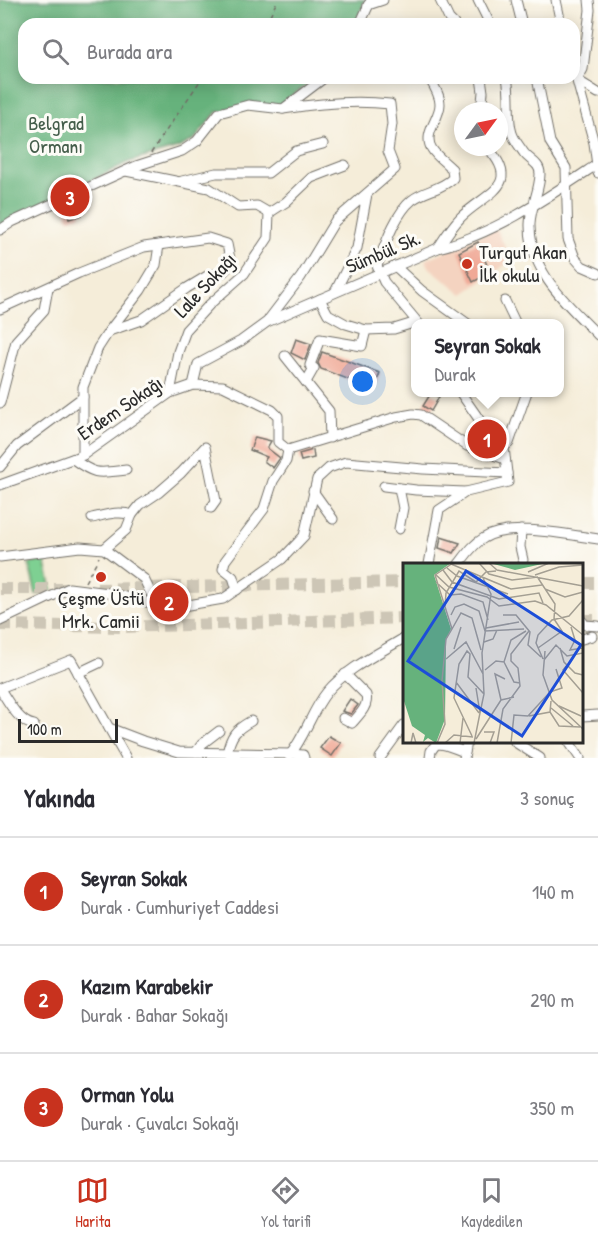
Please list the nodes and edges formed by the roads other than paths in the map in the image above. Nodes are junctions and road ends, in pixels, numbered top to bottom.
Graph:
1 (383, 0) edge
2 (440, 0) edge
3 (478, 0) edge
4 (516, 0) edge
5 (556, 0) edge
6 (589, 0) edge
7 (370, 3) edge
8 (363, 18) edge
9 (449, 18) edge
10 (487, 18) edge
11 (520, 18) edge
12 (560, 18) edge
13 (580, 75) edge
14 (580, 82) edge
15 (316, 84) edge
16 (432, 84) edge
17 (482, 84) edge
18 (508, 84) edge
19 (538, 84) edge
20 (578, 84) edge
21 (598, 93) edge
22 (482, 102) edge
23 (283, 109) junction
24 (323, 144) dead end
25 (495, 156) edge
26 (345, 165) dead end
27 (597, 166) edge
28 (126, 171) junction
29 (177, 183) junction
30 (565, 186) junction
31 (367, 194) junction
32 (536, 203) junction
33 (269, 213) junction
34 (0, 230) edge
35 (159, 245) junction
36 (438, 248) junction
37 (395, 266) junction
38 (596, 270) edge
39 (380, 273) junction
40 (48, 288) junction
41 (336, 292) junction
42 (320, 299) junction
43 (505, 301) dead end
44 (0, 309) edge
45 (415, 319) edge
46 (461, 319) edge
47 (514, 319) edge
48 (267, 322) junction
49 (411, 325) edge
50 (366, 330) junction
51 (109, 331) junction
52 (598, 335) edge
53 (285, 356) dead end
54 (306, 382) junction
55 (193, 385) junction
56 (170, 393) junction
57 (83, 397) junction
58 (463, 397) edge
59 (522, 397) edge
60 (0, 403) edge
61 (330, 438) junction
62 (504, 447) junction
63 (288, 450) junction
64 (83, 455) junction
65 (73, 459) junction
66 (505, 459) junction
67 (0, 467) edge
68 (126, 470) dead end
69 (507, 473) junction
70 (0, 485) edge
71 (384, 486) dead end
72 (399, 488) junction
73 (313, 491) junction
74 (466, 492) junction
75 (211, 508) dead end
76 (132, 515) junction
77 (92, 518) dead end
78 (333, 519) dead end
79 (399, 529) dead end
80 (521, 530) junction
81 (598, 539) edge
82 (104, 549) junction
83 (0, 557) edge
84 (523, 560) dead end
85 (429, 563) edge
86 (460, 563) edge
87 (237, 590) junction
88 (157, 606) junction
89 (0, 621) edge
90 (583, 622) edge
91 (598, 626) edge
92 (592, 636) dead end
93 (403, 639) edge
94 (583, 639) edge
95 (99, 663) dead end
96 (78, 672) junction
97 (345, 674) junction
98 (0, 689) edge
99 (598, 715) edge
100 (583, 716) edge
101 (343, 717) dead end
102 (251, 721) dead end
103 (34, 724) dead end
104 (109, 728) junction
105 (403, 728) edge
106 (219, 731) dead end
107 (518, 743) edge
108 (570, 743) edge
109 (196, 752) junction
110 (227, 753) junction
111 (179, 755) edge
112 (464, 755) edge
113 (289, 756) edge
114 (126, 758) edge
115 (304, 758) edge
116 (380, 758) edge
117 (430, 758) edge
118 (540, 758) edge
119 (580, 758) edge

1 - 7 street
2 - 9 street
3 - 10 street
4 - 11 street
5 - 12 street
6 - 13 street
7 - 8 street
14 - 21 street
15 - 23 street
16 - 39 street
17 - 22 street
18 - 32 street
19 - 30 street
20 - 27 street
23 - 28 street
23 - 31 street
24 - 29 street
25 - 36 street
26 - 33 street
27 - 30 street, Sümbül Sk.
28 - 29 street
28 - 34 street
29 - 33 street
30 - 32 street, Sümbül Sk.
30 - 38 street
31 - 41 street
31 - 48 street
32 - 36 street, Sümbül Sk.
32 - 52 street
33 - 56 street, Lale Sokağı
35 - 40 street
35 - 51 street
35 - 51 street
36 - 37 street, Sümbül Sk.
37 - 39 street, Sümbül Sk.
37 - 46 street
39 - 41 street, Sümbül Sk.
39 - 45 street
40 - 44 street
40 - 60 street
41 - 42 street, Sümbül Sk.
42 - 48 street, Sümbül Sk.
42 - 50 street
43 - 47 street
48 - 55 street, Sümbül Sk.
49 - 50 street
50 - 54 street
51 - 57 street
53 - 54 street
54 - 61 street
55 - 56 street, Erdem Sokağı
55 - 63 street
56 - 64 street, Erdem Sokağı
57 - 64 street
57 - 67 street
58 - 62 street
59 - 62 street
61 - 63 street
61 - 66 street
62 - 66 street
63 - 87 street
64 - 65 street, Erdem Sokağı
65 - 68 street
65 - 70 street, Erdem Sokağı
66 - 69 street
69 - 73 street
69 - 74 street
71 - 72 street
72 - 74 street
72 - 79 street
73 - 78 street
73 - 87 street
74 - 85 street
75 - 76 street
76 - 77 street
76 - 82 street
80 - 81 street
80 - 84 street
80 - 86 street
82 - 83 street
82 - 88 street
87 - 88 street
88 - 89 street
90 - 91 street
92 - 94 street
93 - 97 street
95 - 96 street
96 - 98 street
96 - 104 street
97 - 101 street
97 - 113 street
98 - 103 street
99 - 100 street
102 - 110 street
104 - 111 street
104 - 114 street
105 - 116 street
106 - 109 street
107 - 118 street
108 - 119 street
109 - 110 street
109 - 111 street
110 - 113 street
112 - 117 street
113 - 115 street

